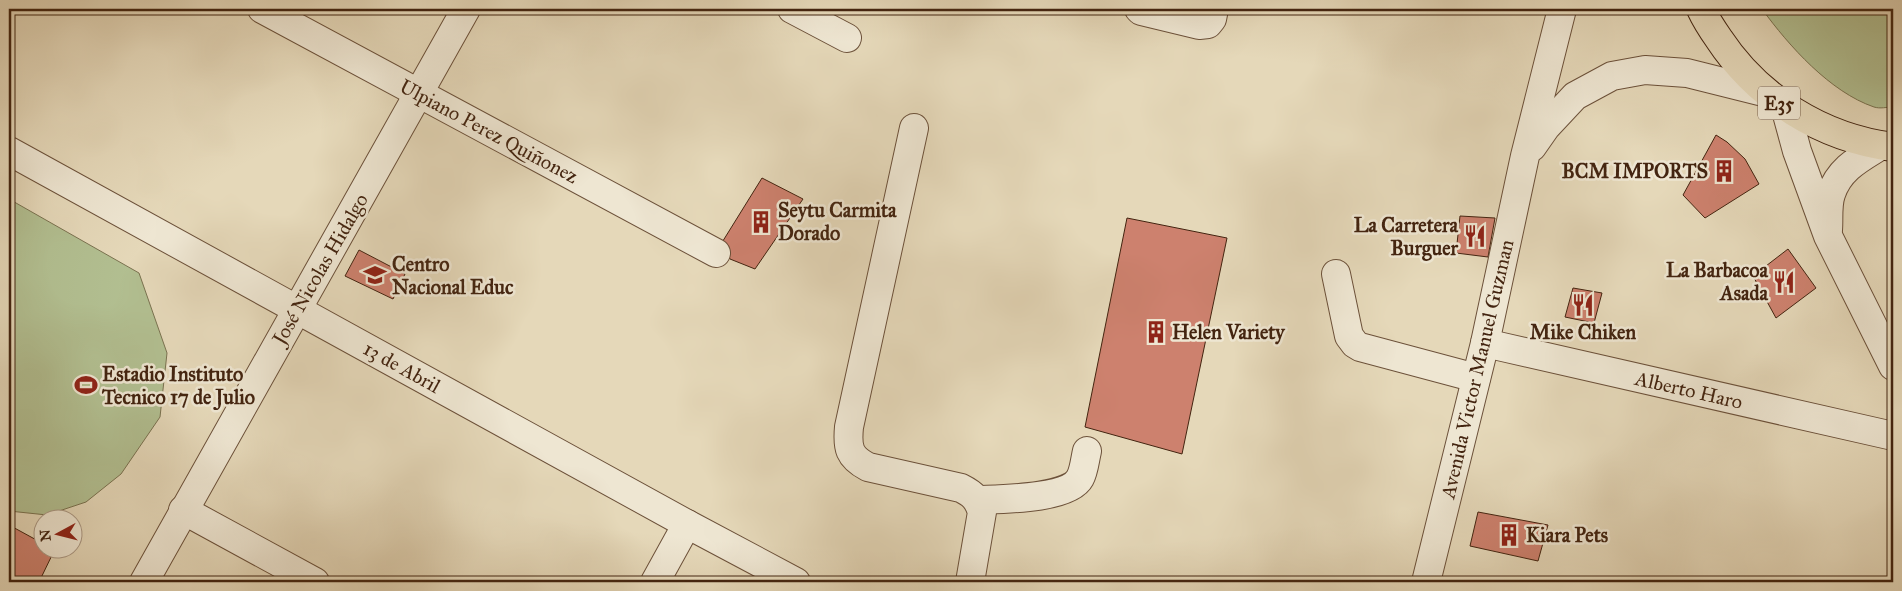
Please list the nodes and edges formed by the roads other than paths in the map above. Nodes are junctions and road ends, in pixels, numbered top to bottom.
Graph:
1 (262, 9) edge
2 (466, 9) edge
3 (792, 9) edge
4 (1139, 9) edge
5 (1214, 9) edge
6 (1562, 9) edge
7 (1701, 9) edge
8 (847, 38) dead end
9 (419, 94) junction
10 (1776, 100) junction
11 (914, 128) dead end
12 (1886, 146) edge
13 (9, 151) edge
14 (1525, 156) junction
15 (1828, 236) junction
16 (716, 253) dead end
17 (1336, 274) dead end
18 (297, 310) junction
19 (1485, 343) junction
20 (1893, 366) edge
21 (1476, 378) junction
22 (1893, 436) edge
23 (1087, 451) dead end
24 (979, 500) junction
25 (183, 510) junction
26 (687, 524) junction
27 (144, 582) edge
28 (315, 582) edge
29 (655, 582) edge
30 (796, 582) edge
31 (970, 582) edge
32 (1426, 582) edge

1 - 9 street, Ulpiano Perez Quiñonez
2 - 9 street, José Nicolas Hidalgo
3 - 8 street
4 - 5 street
6 - 14 street, Avenida Victor Manuel Guzman
7 - 10 highway, E35
9 - 16 street, Ulpiano Perez Quiñonez
9 - 18 street, José Nicolas Hidalgo
10 - 12 highway, E35
10 - 14 street, Avenida Victor Manuel Guzman
10 - 15 street
11 - 24 street
12 - 15 street
13 - 18 street, 13 de Abril
14 - 19 street, Avenida Victor Manuel Guzman
15 - 20 street
17 - 21 street
18 - 25 street, José Nicolas Hidalgo
18 - 26 street, 13 de Abril
19 - 21 street, Avenida Victor Manuel Guzman
19 - 22 street, Alberto Haro
21 - 32 street, Avenida Victor Manuel Guzman
23 - 24 street
24 - 31 street
25 - 27 street, José Nicolas Hidalgo
25 - 28 street
26 - 29 street
26 - 30 street, 13 de Abril

